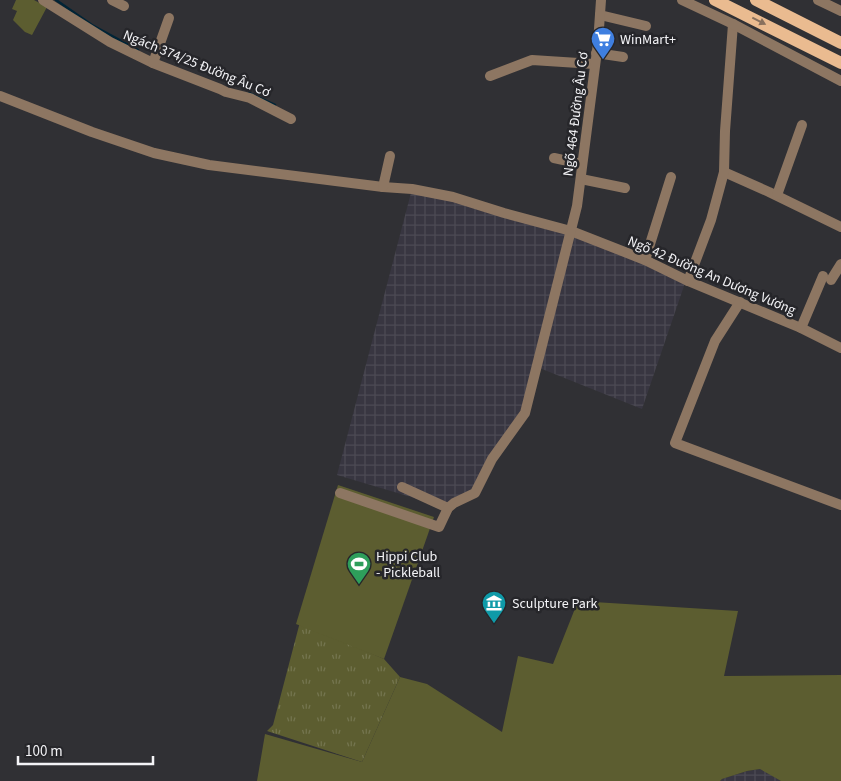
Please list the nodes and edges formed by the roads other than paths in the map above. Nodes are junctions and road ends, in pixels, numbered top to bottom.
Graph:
1 (44, 0) edge
2 (112, 0) edge
3 (601, 0) edge
4 (682, 0) edge
5 (715, 0) edge
6 (756, 0) edge
7 (818, 0) edge
8 (124, 6) dead end
9 (841, 11) edge
10 (600, 14) junction
11 (169, 18) dead end
12 (733, 24) junction
13 (646, 26) dead end
14 (841, 43) edge
15 (624, 56) dead end
16 (595, 58) junction
17 (153, 63) junction
18 (841, 64) edge
19 (490, 76) dead end
20 (841, 81) edge
21 (0, 96) edge
22 (291, 119) dead end
23 (802, 125) dead end
24 (390, 156) dead end
25 (554, 158) dead end
26 (582, 164) junction
27 (724, 172) junction
28 (671, 177) dead end
29 (580, 178) junction
30 (383, 187) junction
31 (625, 188) dead end
32 (777, 195) junction
33 (841, 227) edge
34 (571, 231) junction
35 (645, 260) junction
36 (841, 264) edge
37 (688, 281) junction
38 (740, 302) junction
39 (801, 328) junction
40 (841, 348) edge
41 (402, 488) dead end
42 (340, 493) dead end
43 (841, 505) edge
44 (448, 508) junction

1 - 17 street, Ngách 374/25 Đường Âu Cơ
2 - 8 street
3 - 10 street, Ngõ 464 Đường Âu Cơ
4 - 12 street
5 -> 18 main road
6 - 14 main road
7 - 9 street
10 - 13 street
10 - 16 street, Ngõ 464 Đường Âu Cơ
11 - 17 street
12 - 20 street
12 - 27 street
15 - 16 street
16 - 19 street
16 - 26 street, Ngõ 464 Đường Âu Cơ
17 - 22 street, Ngách 374/25 Đường Âu Cơ
21 - 30 street, Ngõ 42 Đường An Dương Vương
23 - 32 street
24 - 30 street
25 - 26 street
26 - 29 street, Ngõ 464 Đường Âu Cơ
27 - 32 street
27 - 37 street
28 - 35 street
29 - 31 street
29 - 34 street, Ngõ 464 Đường Âu Cơ
30 - 34 street, Ngõ 42 Đường An Dương Vương
32 - 33 street
34 - 35 street, Ngõ 42 Đường An Dương Vương
34 - 44 street, Ngõ 464 Đường Âu Cơ
35 - 37 street, Ngõ 42 Đường An Dương Vương
36 - 39 street
37 - 38 street, Ngõ 42 Đường An Dương Vương
38 - 39 street, Ngõ 42 Đường An Dương Vương
38 - 43 street
39 - 40 street, Ngõ 42 Đường An Dương Vương
41 - 44 street
42 - 44 street

